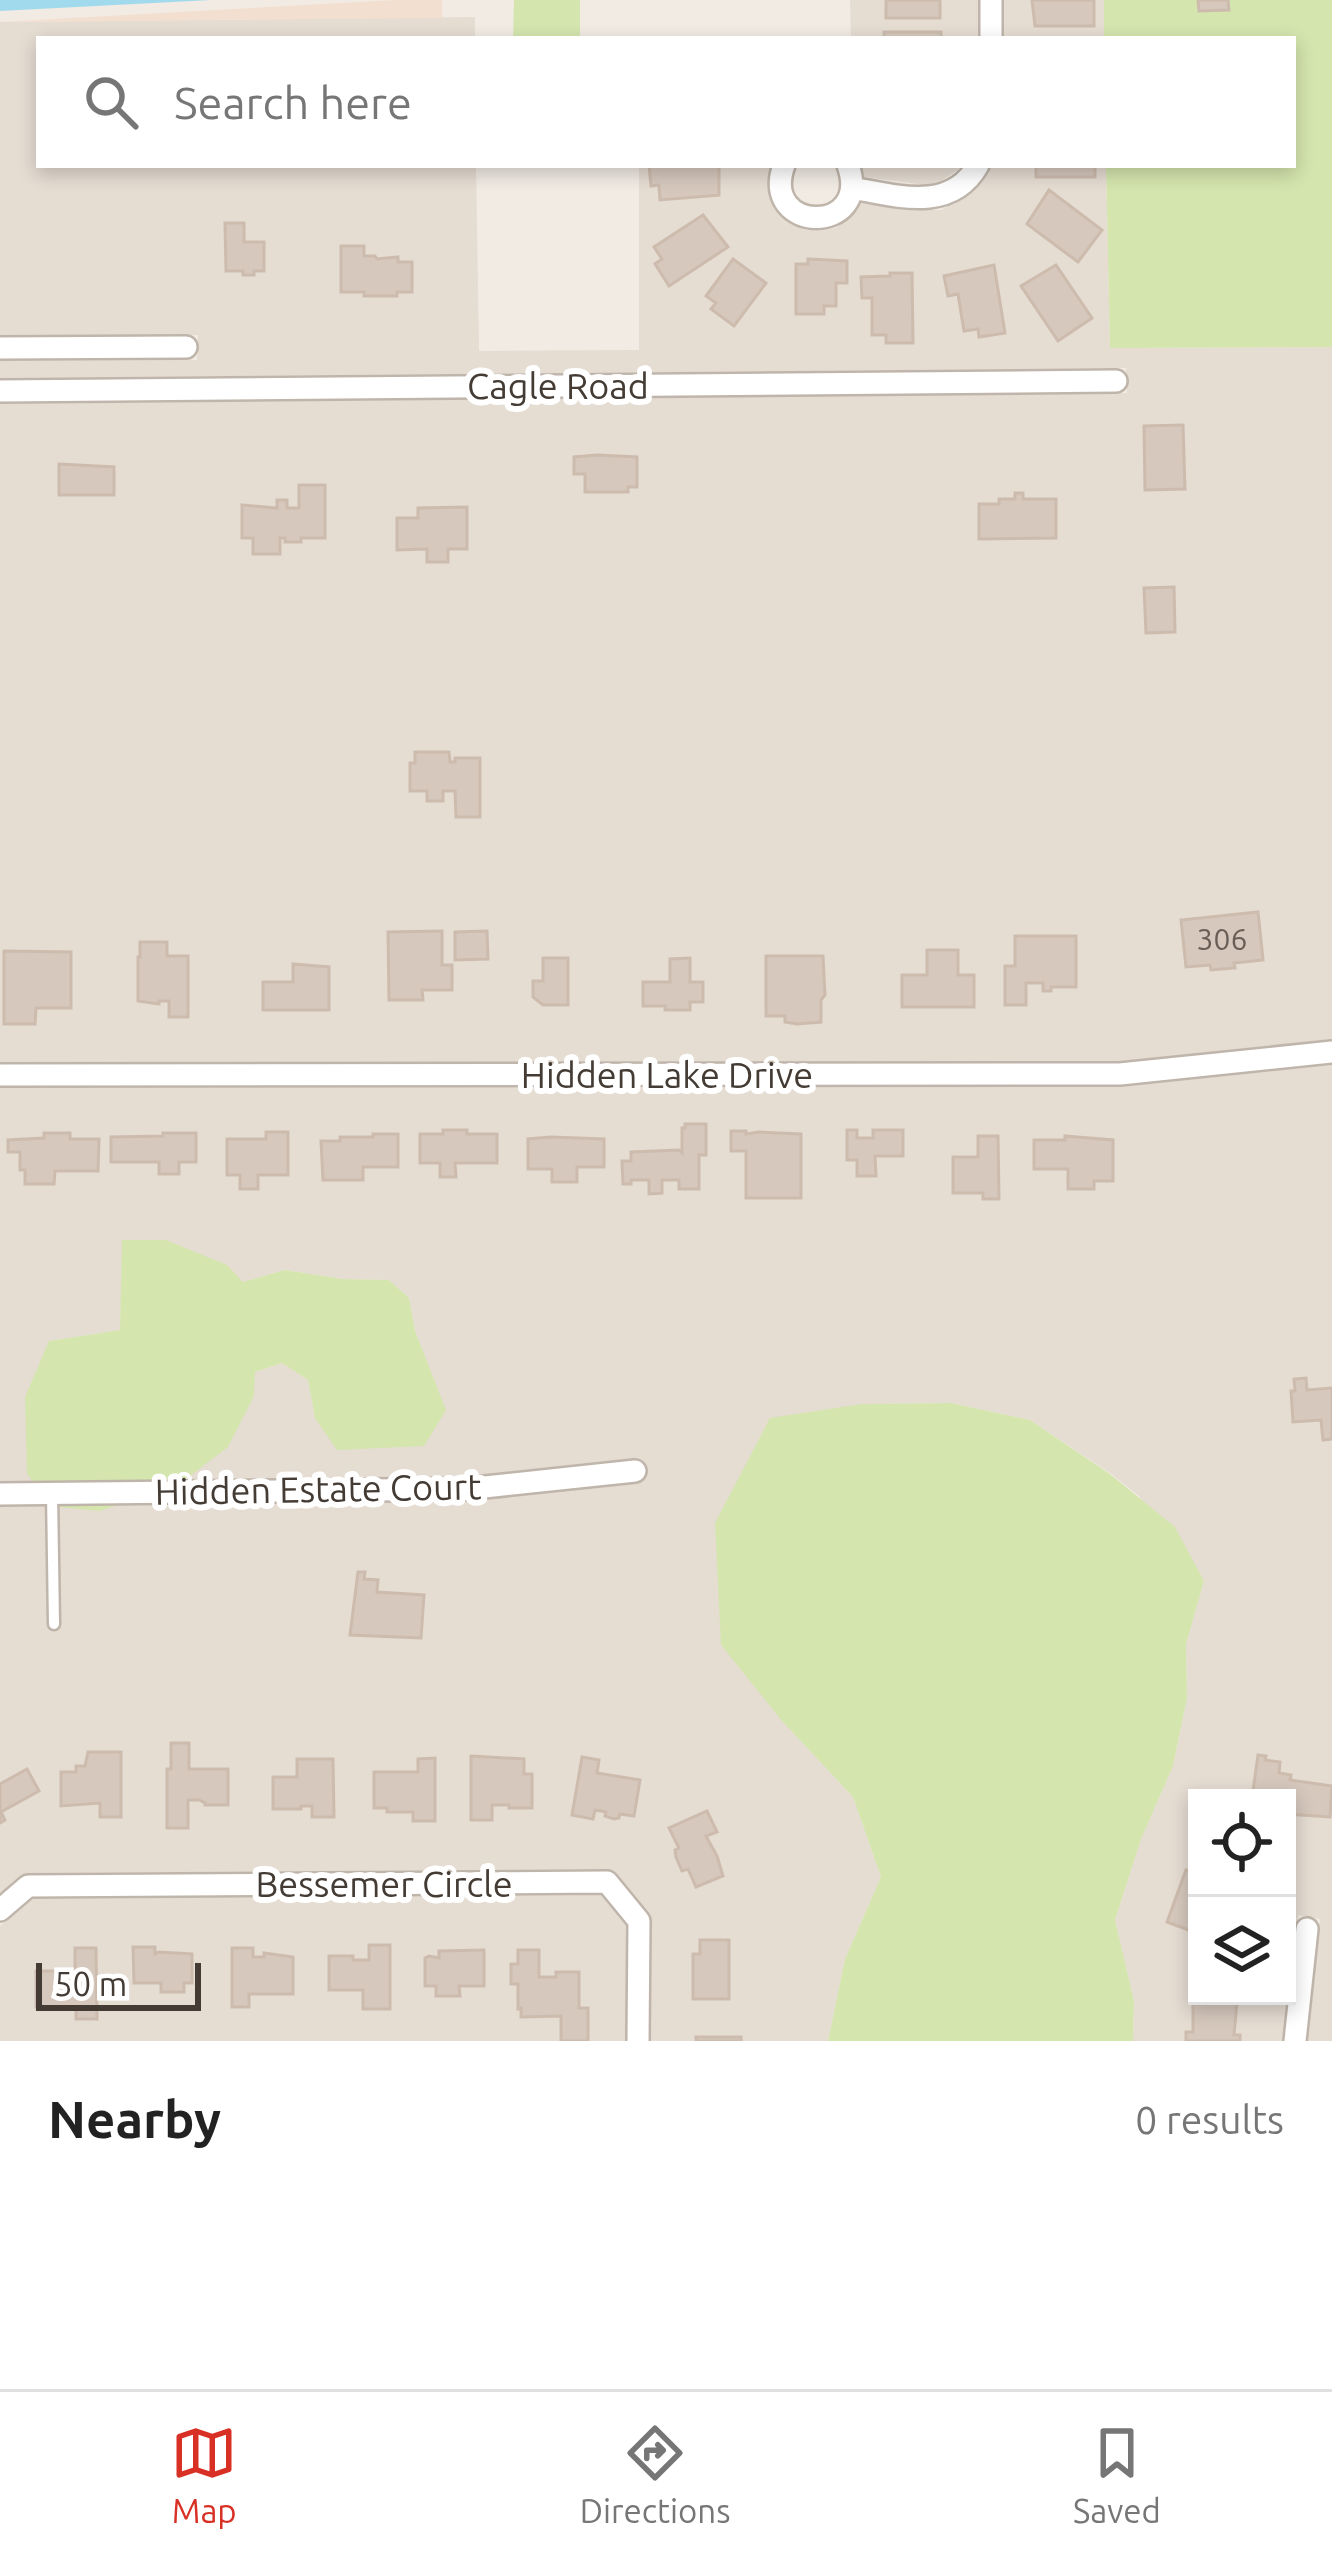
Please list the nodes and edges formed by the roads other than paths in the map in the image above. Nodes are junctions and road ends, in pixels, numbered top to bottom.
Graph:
1 (991, 0) edge
2 (991, 36) edge
3 (783, 168) edge
4 (849, 168) edge
5 (976, 168) edge
6 (852, 188) junction
7 (186, 347) dead end
8 (0, 348) edge
9 (1116, 381) dead end
10 (0, 391) edge
11 (1332, 1052) edge
12 (0, 1075) edge
13 (635, 1471) dead end
14 (52, 1493) junction
15 (0, 1494) edge
16 (54, 1624) dead end
17 (0, 1910) edge
18 (1307, 1929) dead end
19 (638, 2041) edge
20 (1295, 2041) edge

1 - 2 street
3 - 6 street
4 - 6 street
5 - 6 street
7 - 8 street
9 - 10 street, Cagle Road
11 - 12 street, Hidden Lake Drive
13 - 14 street, Hidden Estate Court
14 - 15 street, Hidden Estate Court
14 - 16 lane
17 - 19 street, Bessemer Circle
18 - 20 street

